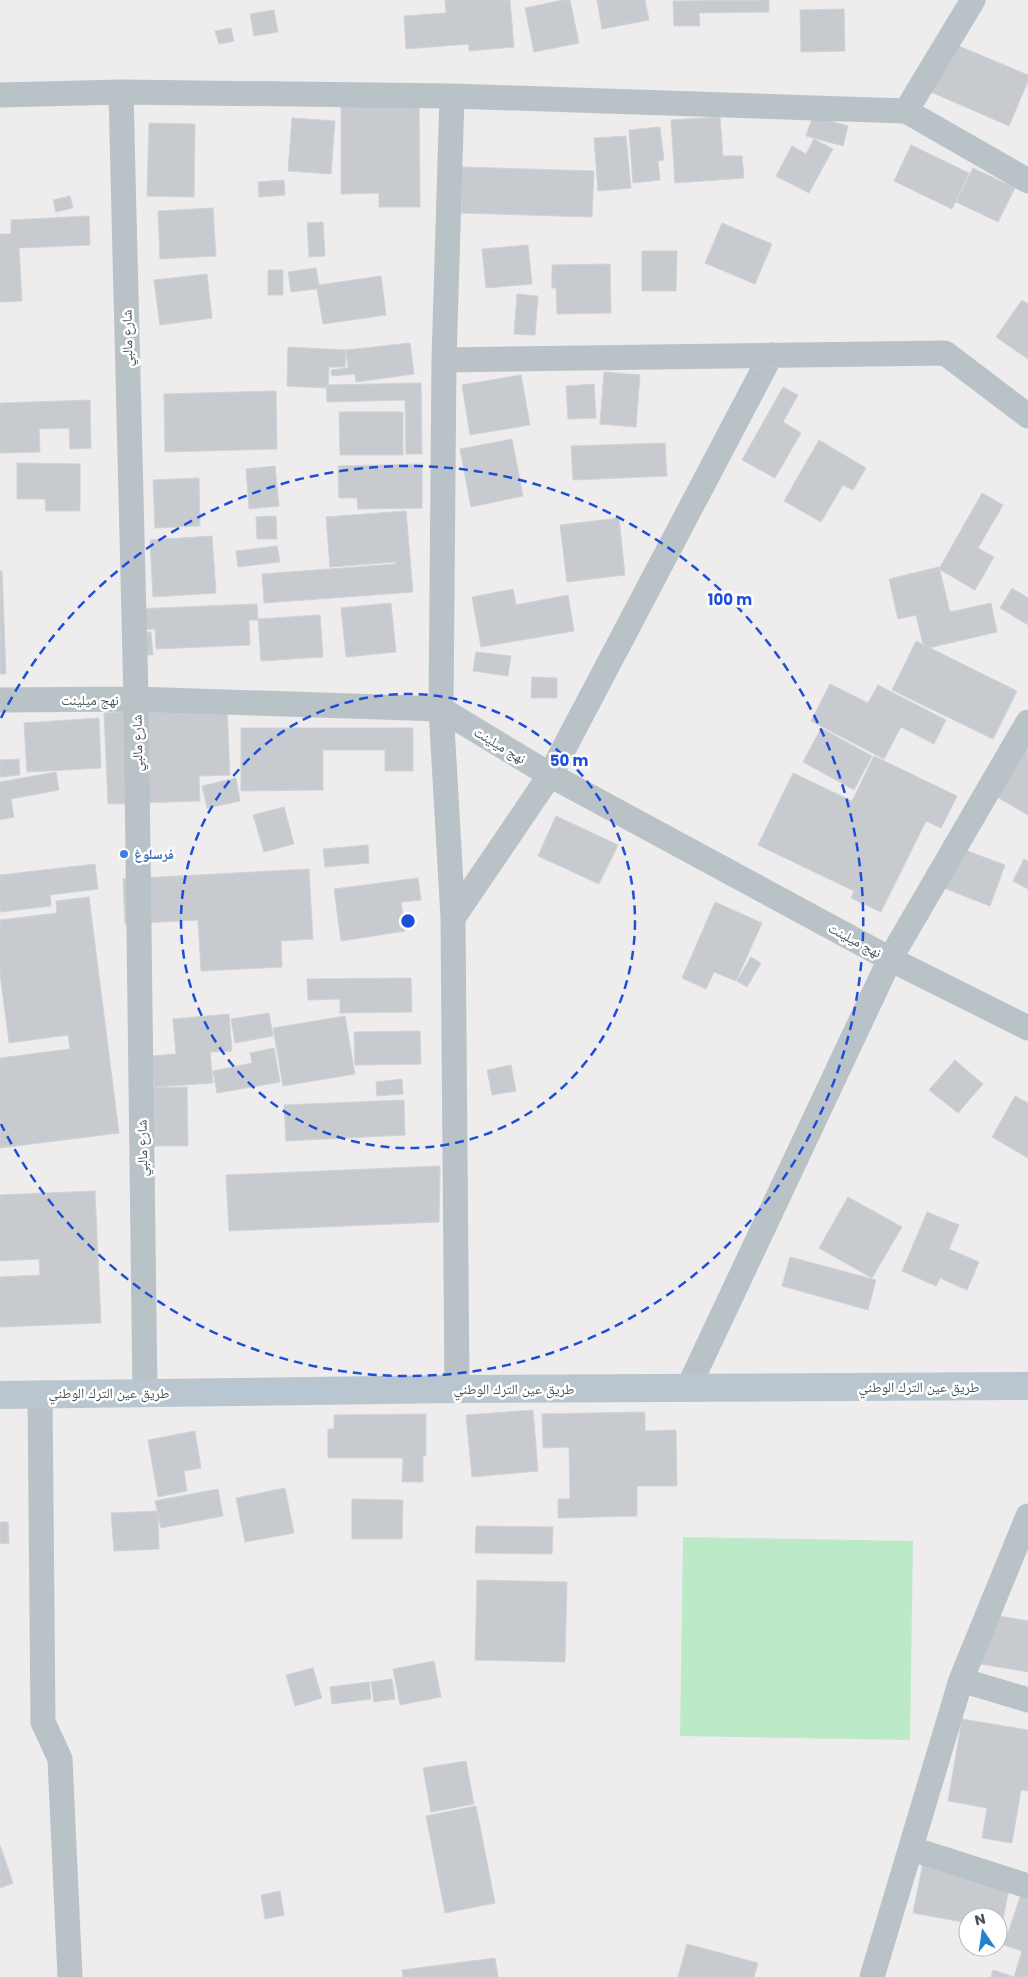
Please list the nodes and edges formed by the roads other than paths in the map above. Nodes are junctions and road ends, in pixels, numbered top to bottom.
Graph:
1 (973, 0) edge
2 (121, 92) junction
3 (0, 95) edge
4 (452, 96) junction
5 (906, 111) junction
6 (1028, 181) edge
7 (771, 355) junction
8 (444, 360) junction
9 (1028, 416) edge
10 (136, 699) junction
11 (0, 700) edge
12 (440, 709) junction
13 (1028, 722) edge
14 (550, 775) junction
15 (453, 918) junction
16 (890, 959) junction
17 (1028, 1028) edge
18 (1028, 1386) edge
19 (688, 1388) junction
20 (456, 1389) junction
21 (40, 1393) junction
22 (145, 1394) junction
23 (0, 1395) edge
24 (1028, 1516) edge
25 (961, 1680) junction
26 (1028, 1700) edge
27 (912, 1848) junction
28 (1028, 1886) edge
29 (70, 1977) edge
30 (872, 1977) edge

1 - 5 street
2 - 3 street
2 - 4 street
2 - 10 street, شارع مالبي
4 - 5 street
4 - 8 street
5 - 6 street
7 - 8 street
7 - 9 street
7 - 14 street
8 - 12 street
10 - 11 street, نهج ميلينت
10 - 12 street, نهج ميلينت
10 - 22 street, شارع مالبي
12 - 14 street, نهج ميلينت
12 - 15 street
13 - 16 street
14 - 15 street
14 - 16 street, نهج ميلينت
15 - 20 street
16 - 17 street, نهج ميلينت
16 - 19 street
18 - 19 main road, طريق عين الترك الوطني
19 - 20 main road, طريق عين الترك الوطني
20 - 22 main road, طريق عين الترك الوطني
21 - 22 main road, طريق عين الترك الوطني
21 - 23 main road, طريق عين الترك الوطني
21 - 29 street
24 - 25 street
25 - 26 street
25 - 27 street
27 - 28 street
27 - 30 street

